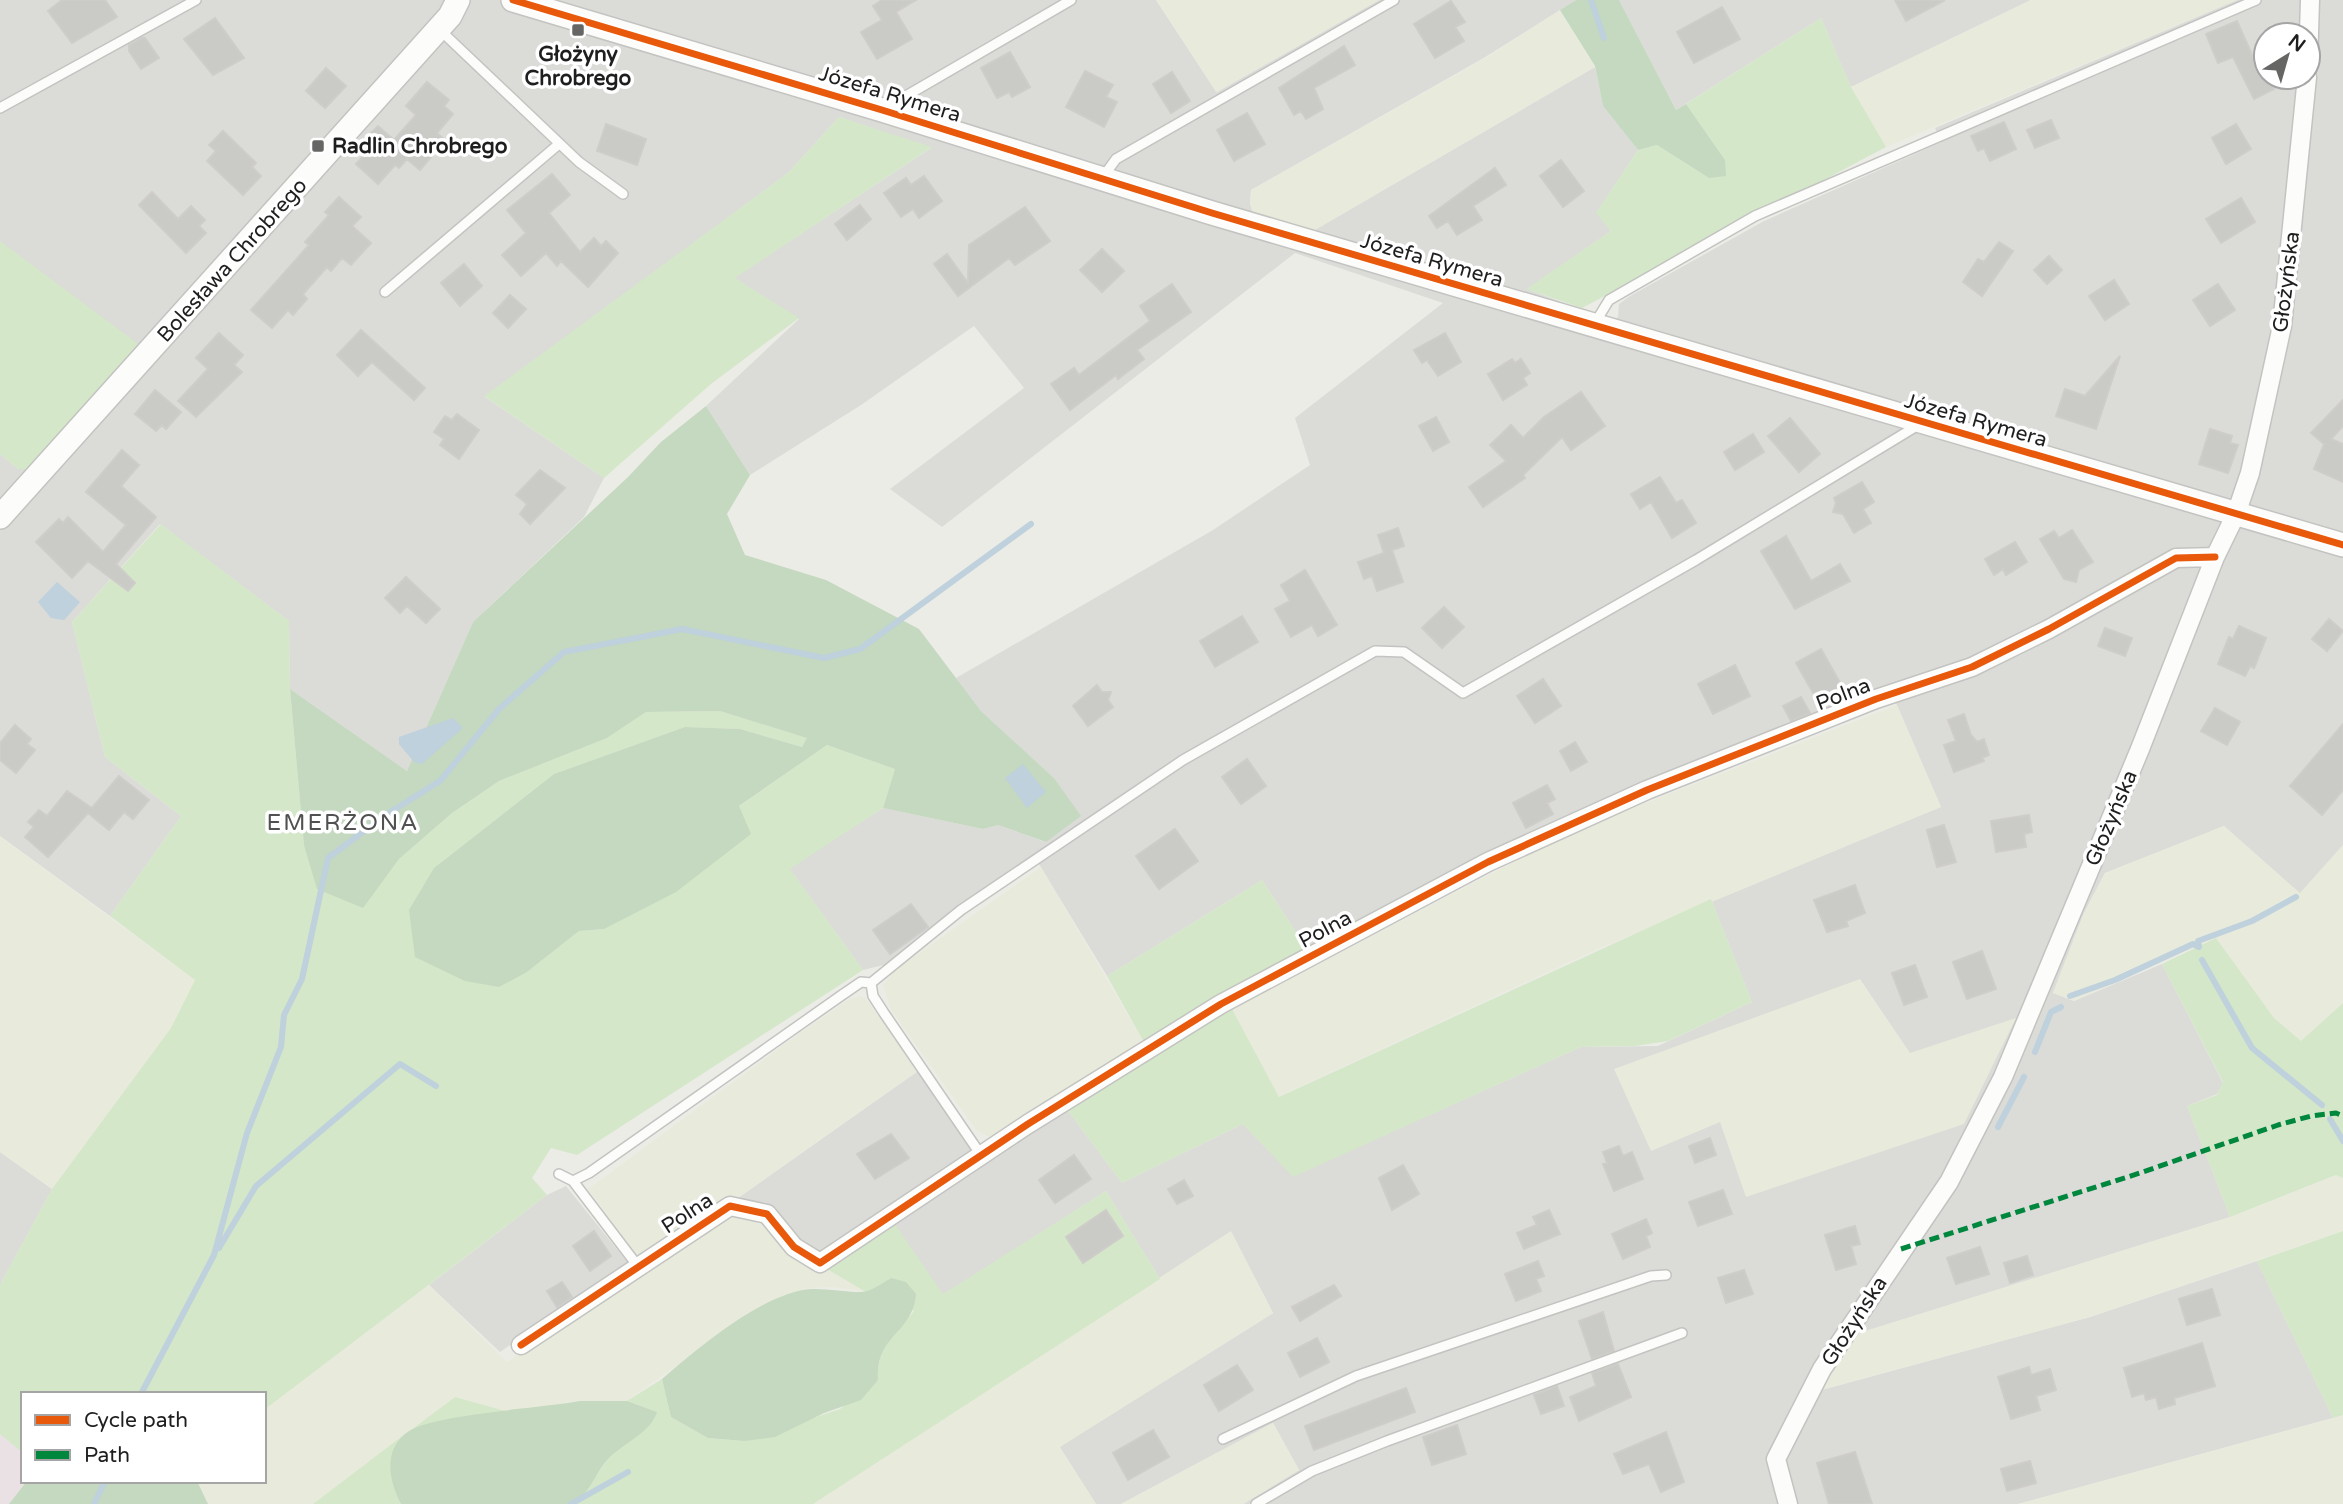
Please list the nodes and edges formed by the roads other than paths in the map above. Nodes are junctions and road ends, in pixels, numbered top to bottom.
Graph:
1 (197, 0) edge
2 (458, 0) edge
3 (513, 0) edge
4 (1071, 0) edge
5 (1394, 0) edge
6 (2256, 0) edge
7 (2310, 0) edge
8 (2309, 21) edge
9 (439, 28) junction
10 (2306, 91) edge
11 (0, 108) edge
12 (882, 110) junction
13 (559, 144) junction
14 (1102, 178) junction
15 (623, 194) dead end
16 (385, 292) dead end
17 (1594, 326) junction
18 (1922, 423) junction
19 (2236, 514) junction
20 (0, 517) edge
21 (2343, 545) edge
22 (2215, 557) junction
23 (872, 983) junction
24 (981, 1155) junction
25 (559, 1174) dead end
26 (573, 1181) junction
27 (637, 1265) junction
28 (1666, 1275) dead end
29 (1682, 1333) dead end
30 (520, 1345) dead end
31 (1223, 1439) dead end
32 (1256, 1504) edge
33 (1788, 1504) edge

1 - 11 lane
2 - 9 street, Bolesława Chrobrego
3 - 12 street, Józefa Rymera
4 - 12 lane
5 - 14 lane
6 - 17 lane
7 - 8 street
9 - 13 lane
9 - 20 street, Bolesława Chrobrego
10 - 19 street, Głożyńska
12 - 14 street, Józefa Rymera
13 - 15 lane
13 - 16 lane
14 - 17 street, Józefa Rymera
17 - 18 street, Józefa Rymera
18 - 19 street, Józefa Rymera
18 - 23 lane
19 - 21 street, Józefa Rymera
19 - 22 street, Głożyńska
22 - 24 street, Polna
22 - 33 street, Głożyńska
23 - 24 lane
23 - 26 lane
24 - 27 street, Polna
25 - 26 lane
26 - 27 lane
27 - 30 street, Polna
28 - 31 lane
29 - 32 lane

